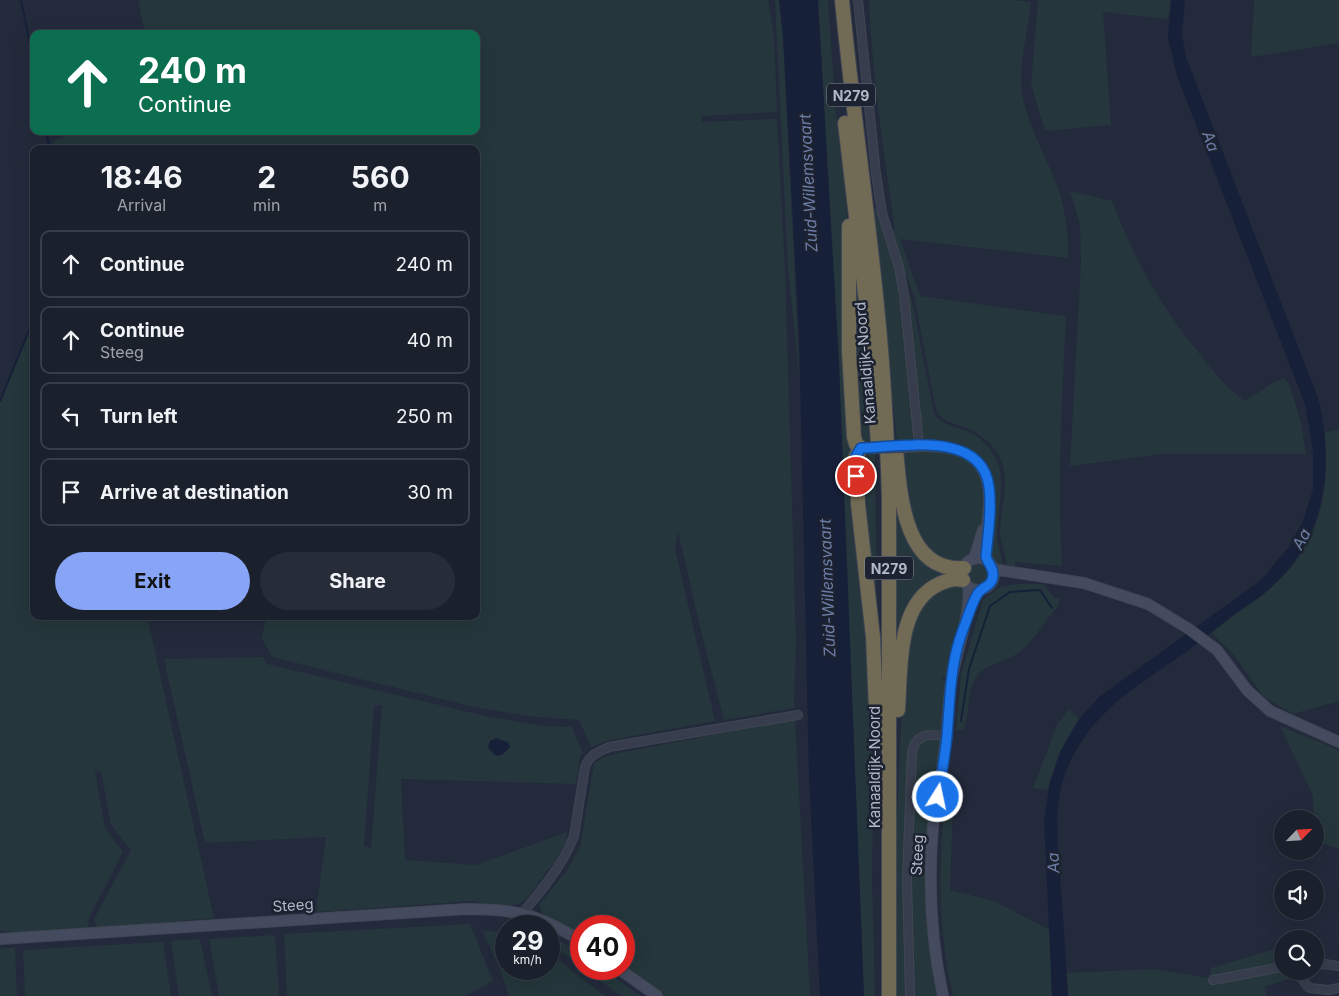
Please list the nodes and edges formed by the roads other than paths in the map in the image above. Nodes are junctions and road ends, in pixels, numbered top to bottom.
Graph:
1 (833, 0) edge
2 (842, 0) edge
3 (858, 0) edge
4 (850, 163) junction
5 (883, 367) junction
6 (918, 445) junction
7 (865, 448) junction
8 (988, 517) junction
9 (990, 565) junction
10 (967, 573) junction
11 (1030, 576) junction
12 (992, 581) junction
13 (980, 590) junction
14 (964, 628) junction
15 (798, 715) dead end
16 (947, 736) junction
17 (881, 742) junction
18 (1339, 742) edge
19 (890, 770) junction
20 (523, 913) junction
21 (570, 935) edge
22 (0, 939) edge
23 (1324, 964) edge
24 (1339, 966) edge
25 (1274, 969) edge
26 (634, 980) edge
27 (1213, 980) dead end
28 (1303, 980) edge
29 (1339, 988) edge
30 (657, 996) edge
31 (880, 996) edge
32 (888, 996) edge
33 (910, 996) edge
34 (943, 996) edge

1 - 4 highway, Kanaaldijk-Noord / N279
2 - 5 highway, Kanaaldijk-Noord / N279
3 - 6 street
4 - 7 highway, N279
4 - 17 highway, Kanaaldijk-Noord / N279
5 - 10 highway, N279
5 - 19 highway, Kanaaldijk-Noord / N279
6 - 7 street, Steeg, bridge
6 - 8 street, Steeg
7 - 17 highway, N279
8 - 9 street, Steeg
8 - 10 street, Steeg
9 - 10 street
9 - 11 street
9 - 12 street, Steeg
10 - 13 street
10 - 14 street, Steeg
10 - 19 highway, N279
11 - 12 street
11 - 18 street
12 - 13 street
13 - 14 street, Steeg
14 - 16 street, Steeg
15 - 20 street
16 - 33 street
16 - 34 street, Steeg
17 - 31 highway, Kanaaldijk-Noord / N279
19 - 32 highway, Kanaaldijk-Noord / N279
20 - 21 street, Steeg
20 - 22 street, Steeg
23 - 24 street
25 - 27 street
26 - 30 street
28 - 29 street

